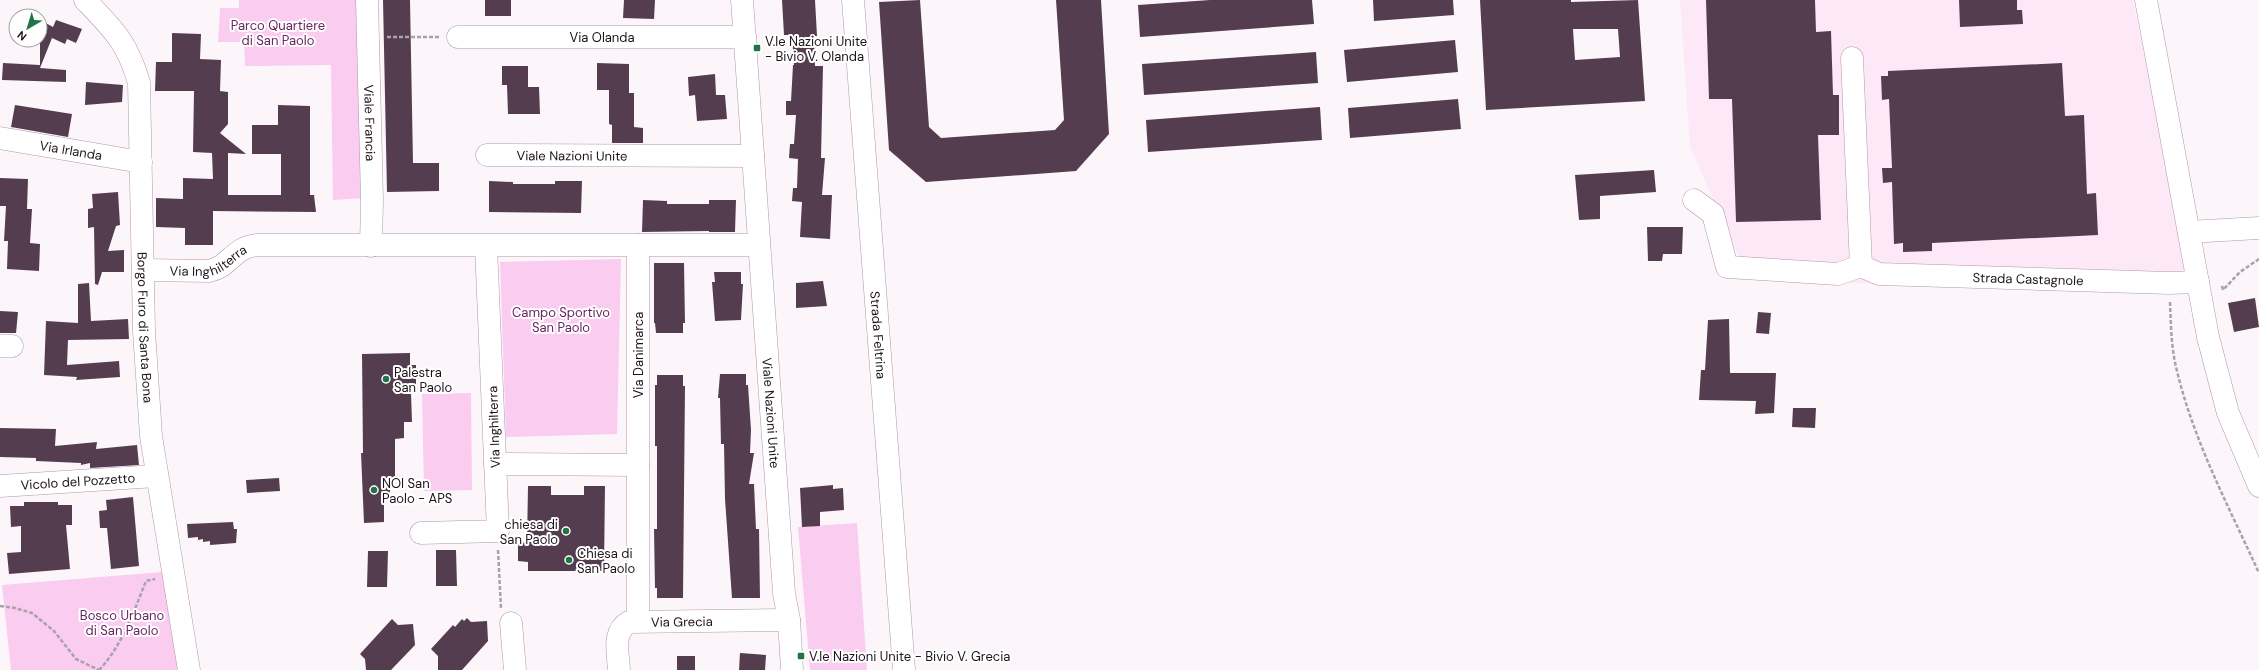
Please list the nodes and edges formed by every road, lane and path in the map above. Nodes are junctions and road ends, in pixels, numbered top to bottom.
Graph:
1 (84, 0) edge
2 (367, 0) edge
3 (742, 0) edge
4 (853, 0) edge
5 (2146, 0) edge
6 (368, 37) junction
7 (458, 37) joint
8 (745, 37) junction
9 (1852, 58) dead end
10 (0, 138) edge
11 (487, 155) dead end
12 (753, 156) junction
13 (141, 162) junction
14 (1694, 200) dead end
15 (2259, 228) edge
16 (2189, 232) junction
17 (640, 245) junction
18 (759, 245) junction
19 (371, 246) junction
20 (486, 246) junction
21 (2259, 259) edge
22 (1861, 266) junction
23 (144, 270) junction
24 (2198, 282) junction
25 (2169, 283) junction
26 (2222, 286) dead end
27 (495, 464) junction
28 (638, 464) junction
29 (156, 476) junction
30 (0, 486) edge
31 (2259, 486) edge
32 (498, 532) junction
33 (421, 533) dead end
34 (2259, 573) edge
35 (174, 577) junction
36 (0, 606) edge
37 (506, 620) joint
38 (789, 620) junction
39 (638, 621) junction
40 (99, 670) edge
41 (189, 670) edge
42 (515, 670) edge
43 (619, 670) edge
44 (792, 670) edge
45 (904, 670) edge

1 - 13 street, Borgo Furo di Santa Bona
2 - 6 street, Viale Francia
3 - 8 street, Viale Nazioni Unite
4 - 45 street, Strada Feltrina
5 - 16 street
6 - 7 path
6 - 19 street, Viale Francia
7 - 8 street, Via Olanda
8 - 12 street, Viale Nazioni Unite
9 - 22 street
10 - 13 street, Via Irlanda
11 - 12 street, Viale Nazioni Unite
12 - 18 street, Viale Nazioni Unite
13 - 23 street, Borgo Furo di Santa Bona
14 - 22 street
15 - 16 street
16 - 24 street
17 - 18 street, Via Inghilterra
17 - 20 street, Via Inghilterra
17 - 28 street, Via Danimarca
18 - 38 street, Viale Nazioni Unite
19 - 20 street, Via Inghilterra
19 - 23 street, Via Inghilterra
20 - 27 street, Via Inghilterra
21 - 26 path
22 - 25 street, Strada Castagnole
23 - 29 street, Borgo Furo di Santa Bona
24 - 25 street, Strada Castagnole
24 - 31 street
25 - 34 path
27 - 28 street
27 - 32 street, Via Inghilterra
28 - 39 street, Via Danimarca
29 - 30 street, Vicolo del Pozzetto
29 - 35 street, Borgo Furo di Santa Bona
32 - 33 street
32 - 37 path
35 - 40 path
35 - 41 street, Borgo Furo di Santa Bona
36 - 40 path
37 - 42 street
38 - 39 street, Via Grecia
38 - 44 street, Viale Nazioni Unite
39 - 43 street, Via Grecia

